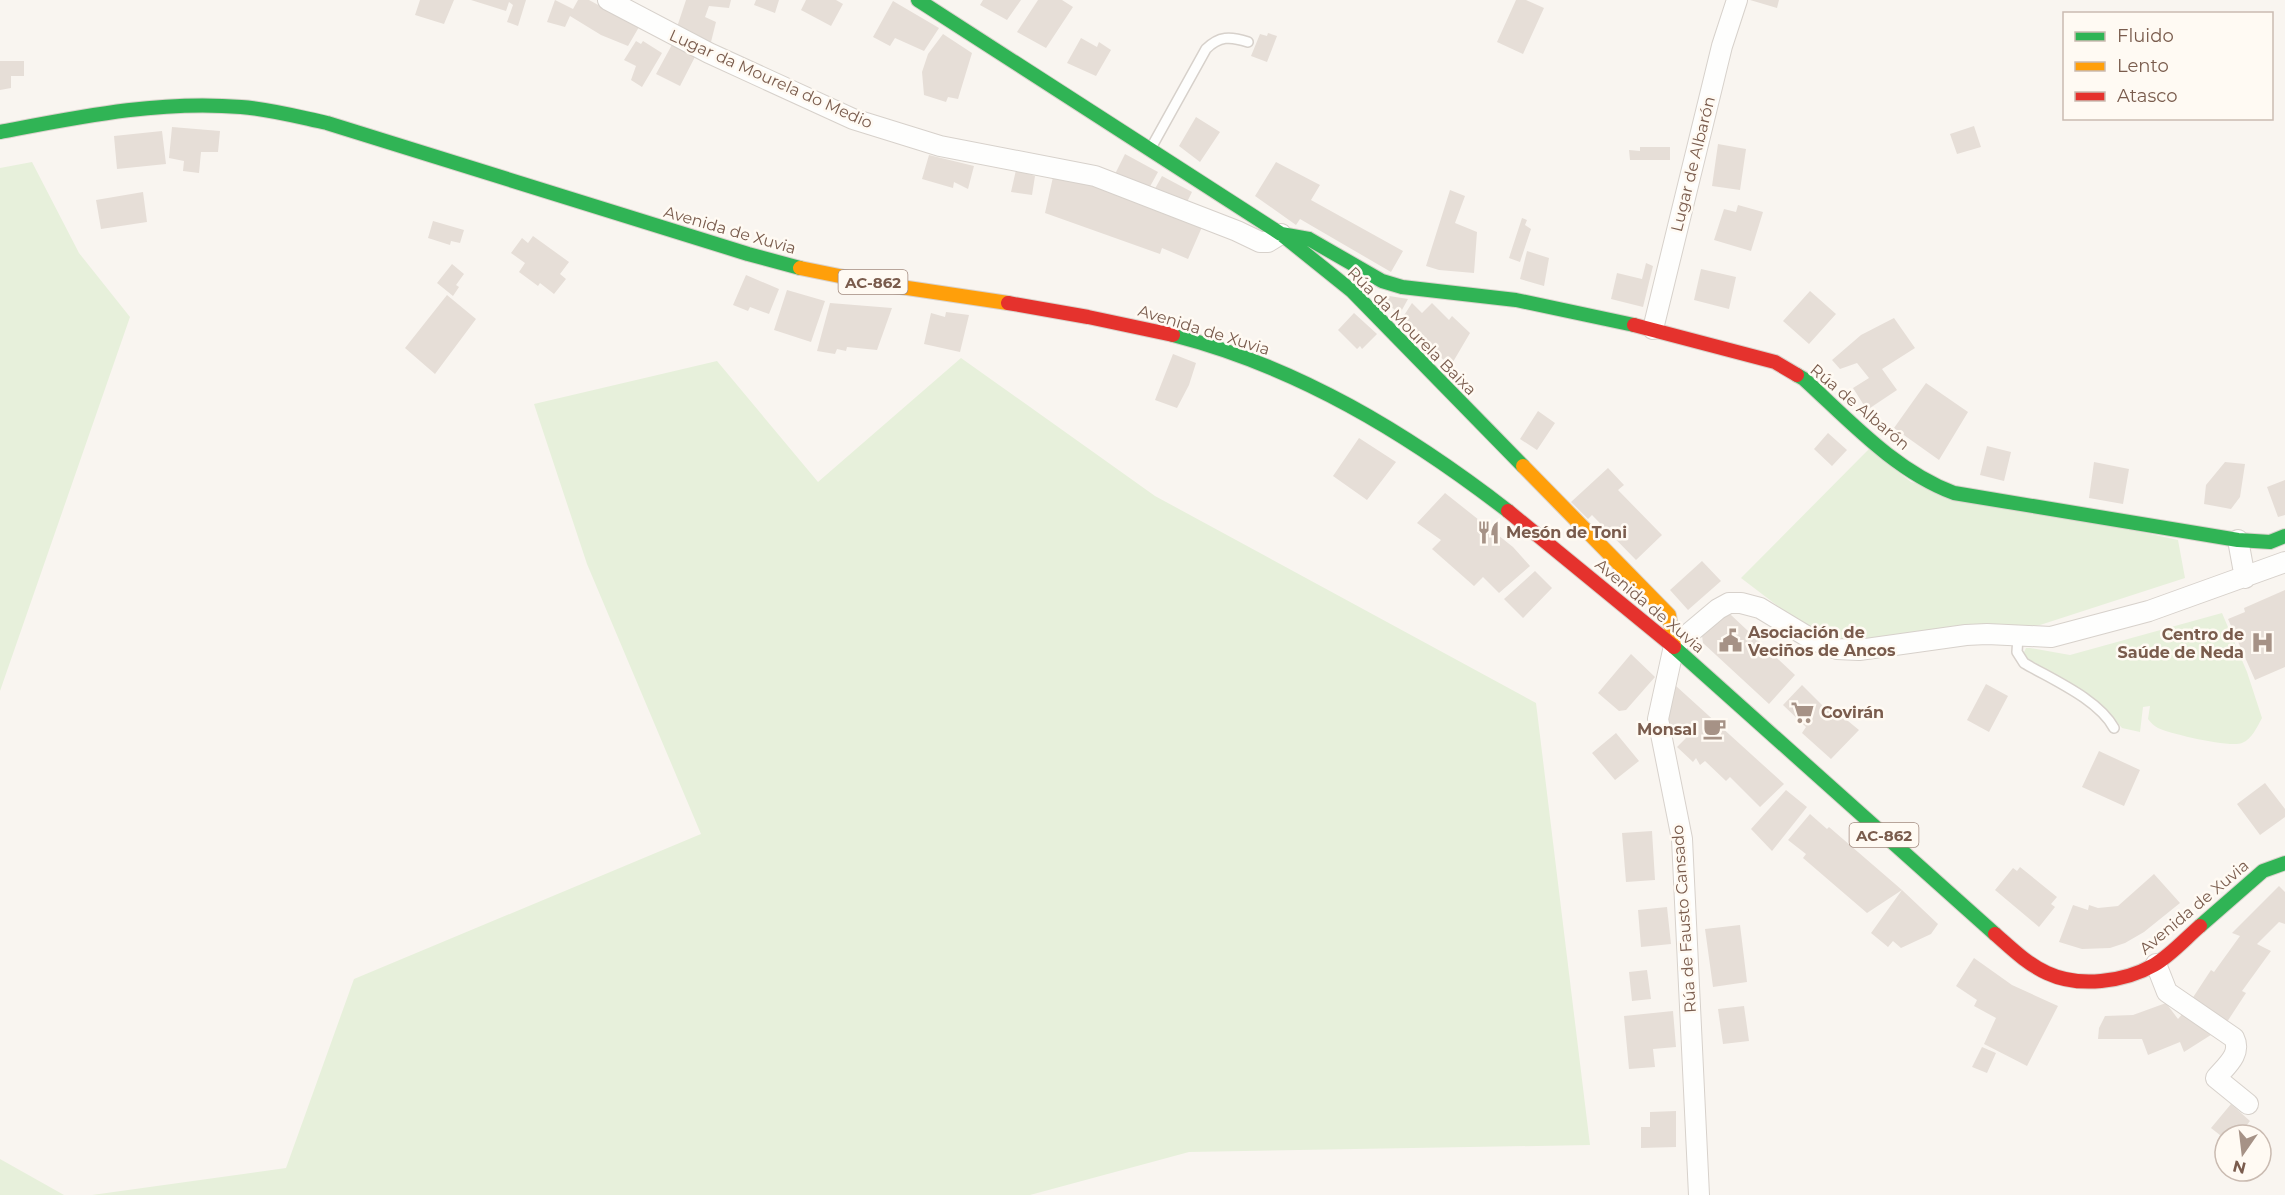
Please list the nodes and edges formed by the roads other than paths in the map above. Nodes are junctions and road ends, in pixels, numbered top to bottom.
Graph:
1 (608, 0) edge
2 (918, 0) edge
3 (1737, 0) edge
4 (1248, 42) dead end
5 (0, 132) edge
6 (1150, 150) junction
7 (1281, 234) junction
8 (1653, 329) junction
9 (2285, 536) edge
10 (2238, 540) junction
11 (2285, 562) edge
12 (2245, 578) junction
13 (2018, 636) junction
14 (1674, 646) junction
15 (2114, 728) dead end
16 (2276, 851) dead end
17 (2285, 863) edge
18 (2263, 871) junction
19 (2156, 964) junction
20 (2248, 1104) dead end
21 (1699, 1195) edge

1 - 7 street, Lugar da Mourela do Medio
2 - 6 main road, Rúa da Mourela Baixa
3 - 8 street, Lugar de Albarón
4 - 6 lane
5 - 14 main road, Avenida de Xuvia / AC-862
6 - 7 main road, Rúa da Mourela Baixa
7 - 8 main road, Rúa de Albarón
7 - 14 main road, Rúa da Mourela Baixa
8 - 10 main road, Rúa de Albarón
9 - 10 main road, Rúa de Albarón
10 - 12 street
11 - 12 street
12 - 13 street
13 - 14 street
13 - 15 lane
14 - 19 main road, Avenida de Xuvia / AC-862
14 - 21 street, Rúa de Fausto Cansado
16 - 18 main road
17 - 18 main road, Avenida de Xuvia / AC-862
18 - 19 main road, Avenida de Xuvia / AC-862
19 - 20 street

